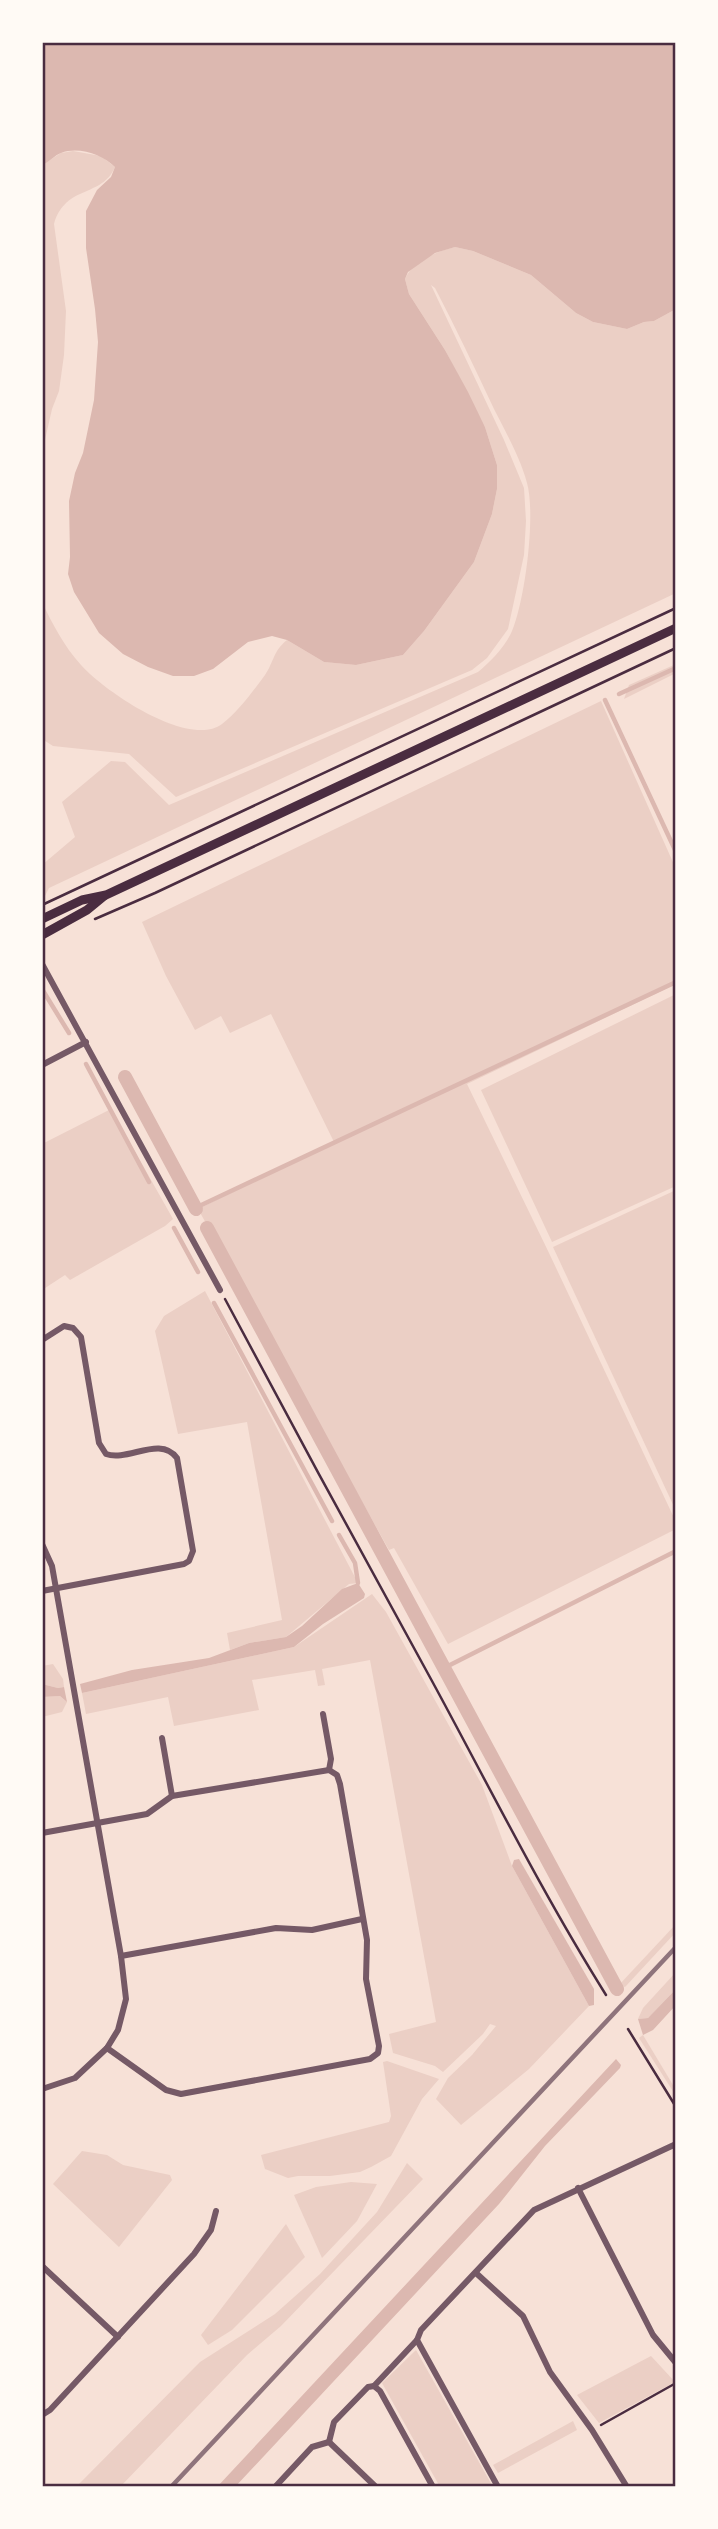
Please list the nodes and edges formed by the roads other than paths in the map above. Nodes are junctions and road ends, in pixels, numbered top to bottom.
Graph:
1 (676, 628) edge
2 (106, 895) junction
3 (42, 919) edge
4 (42, 935) edge
5 (42, 964) edge
6 (86, 1042) junction
7 (42, 1065) edge
8 (220, 1290) road end
9 (42, 1340) edge
10 (42, 1544) edge
11 (55, 1589) junction
12 (42, 1591) edge
13 (323, 1714) dead end
14 (162, 1738) dead end
15 (329, 1770) junction
16 (172, 1796) junction
17 (96, 1824) junction
18 (42, 1833) edge
19 (362, 1919) junction
20 (121, 1956) junction
21 (107, 2048) junction
22 (42, 2089) edge
23 (676, 2144) edge
24 (578, 2188) junction
25 (216, 2211) dead end
26 (42, 2266) edge
27 (476, 2273) junction
28 (118, 2337) junction
29 (417, 2340) junction
30 (676, 2363) edge
31 (374, 2386) junction
32 (42, 2415) edge
33 (329, 2442) junction
34 (275, 2487) edge
35 (376, 2487) edge
36 (433, 2487) edge
37 (498, 2487) edge
38 (627, 2487) edge

1 - 2 main road
2 - 3 main road
2 - 4 main road
5 - 6 street
6 - 7 street
6 - 8 street
9 - 11 street
10 - 11 street
11 - 12 street
11 - 17 street
13 - 15 street
14 - 16 street
15 - 16 street
15 - 19 street
16 - 17 street
17 - 18 street
17 - 20 street
19 - 20 street
19 - 21 street
20 - 21 street
21 - 22 street
23 - 24 street
24 - 27 street
24 - 30 street
25 - 28 street
26 - 28 street
27 - 29 street
27 - 38 street
28 - 32 street
29 - 31 street
29 - 37 street
31 - 33 street
31 - 36 street
33 - 34 street
33 - 35 street

